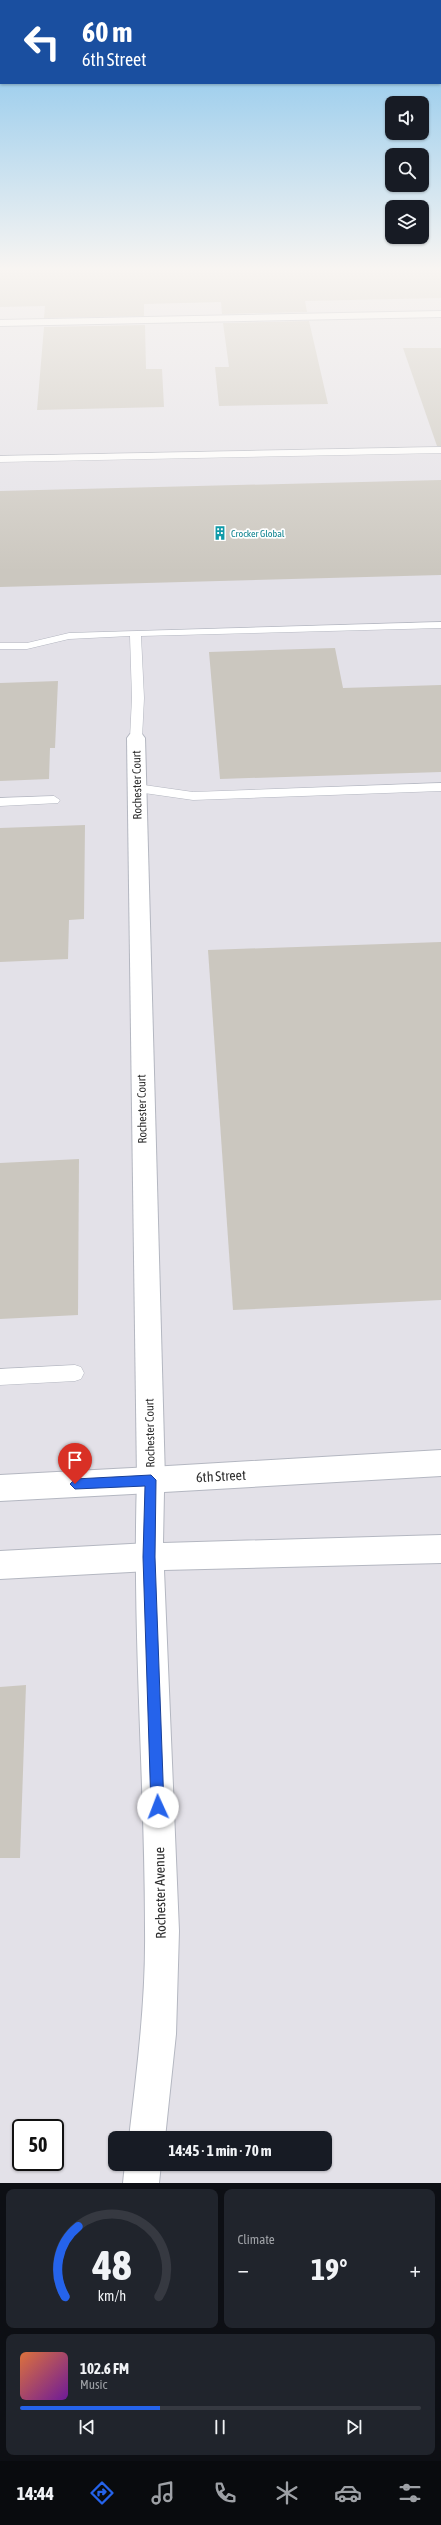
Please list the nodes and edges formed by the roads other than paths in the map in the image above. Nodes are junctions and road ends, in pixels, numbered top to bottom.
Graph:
1 (441, 450) edge
2 (0, 459) edge
3 (441, 625) edge
4 (135, 634) junction
5 (0, 646) edge
6 (136, 738) joint
7 (441, 786) edge
8 (137, 788) junction
9 (54, 800) dead end
10 (0, 802) edge
11 (75, 1373) dead end
12 (0, 1377) edge
13 (441, 1463) edge
14 (151, 1480) junction
15 (0, 1488) edge
16 (441, 1549) edge
17 (149, 1557) junction
18 (0, 1565) edge
19 (148, 2131) edge

1 - 2 lane
3 - 4 lane
4 - 5 lane
4 - 6 lane
6 - 8 street, Rochester Court
7 - 8 lane
8 - 14 street, Rochester Court
9 - 10 lane
11 - 12 lane
13 - 14 street, 6th Street
14 - 15 street, 6th Street
14 - 17 street, Rochester Avenue
16 - 17 street
17 - 18 street
17 - 19 street, Rochester Avenue

